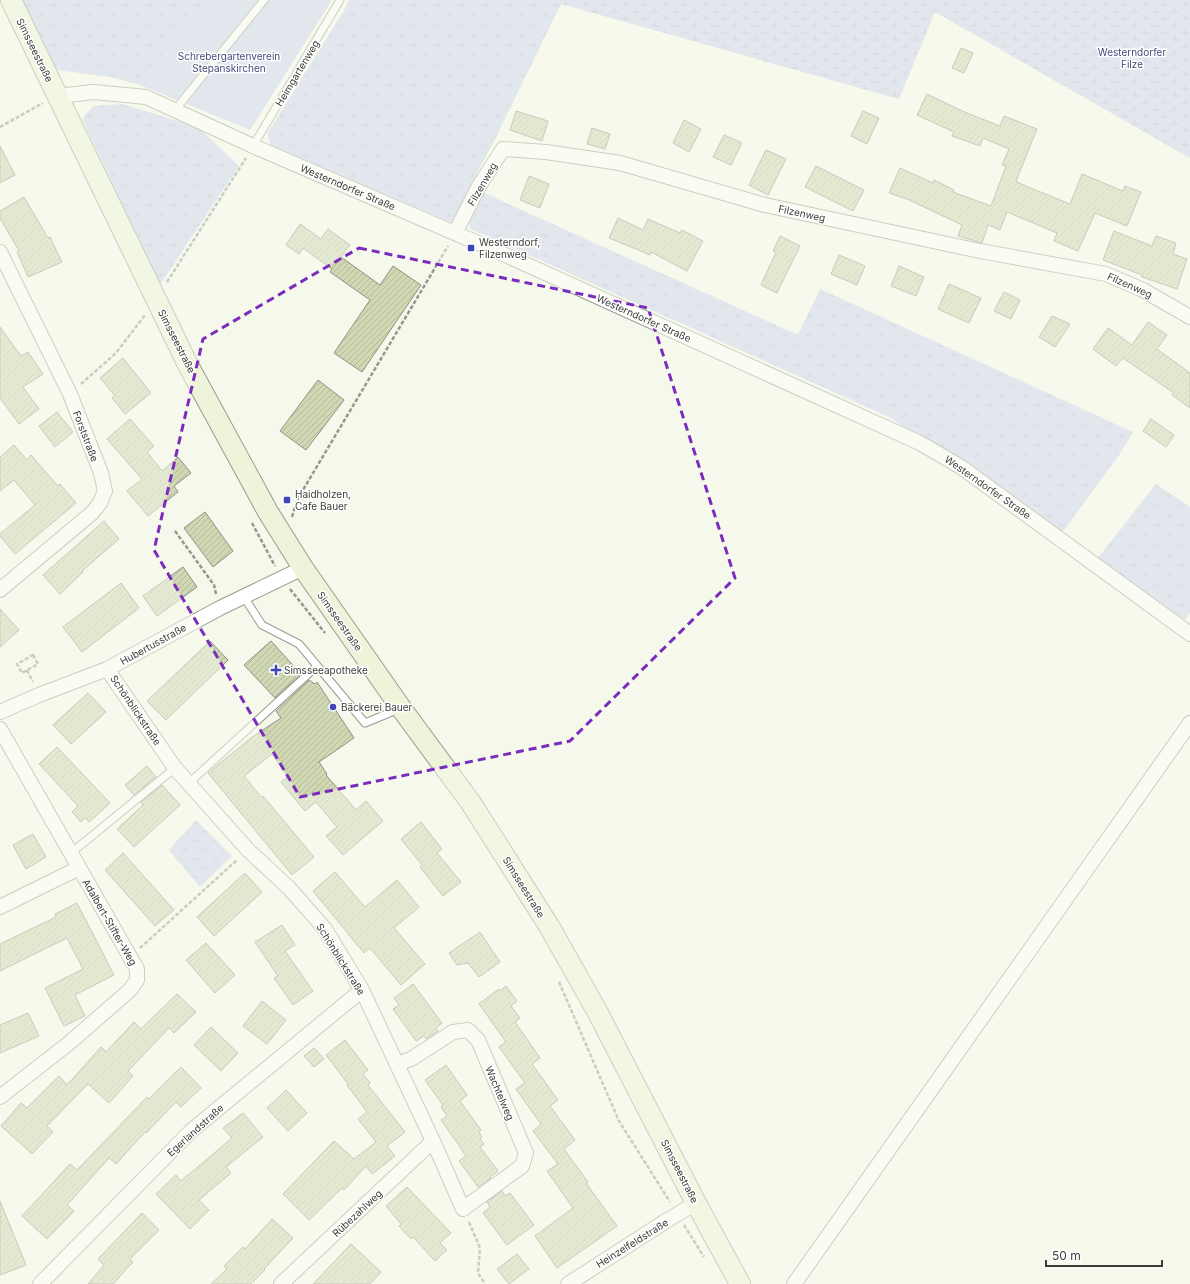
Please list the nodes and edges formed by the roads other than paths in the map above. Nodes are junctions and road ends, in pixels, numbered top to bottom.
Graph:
1 (10, 0) edge
2 (264, 0) edge
3 (340, 0) edge
4 (50, 99) junction
5 (175, 110) junction
6 (253, 146) junction
7 (455, 234) junction
8 (0, 252) edge
9 (1190, 317) edge
10 (303, 568) junction
11 (0, 590) edge
12 (244, 597) junction
13 (1190, 634) edge
14 (317, 666) junction
15 (107, 669) junction
16 (401, 708) junction
17 (0, 712) edge
18 (1190, 724) edge
19 (0, 729) edge
20 (175, 768) junction
21 (188, 783) junction
22 (71, 853) junction
23 (78, 868) junction
24 (0, 907) edge
25 (362, 990) junction
26 (397, 1064) junction
27 (0, 1097) edge
28 (433, 1141) junction
29 (696, 1203) junction
30 (463, 1209) joint
31 (40, 1284) edge
32 (281, 1284) edge
33 (568, 1284) edge
34 (740, 1284) edge
35 (794, 1284) edge

1 - 4 main road, Simsseestraße
2 - 5 lane
3 - 6 lane, Heimgartenweg
4 - 5 street, Westerndorfer Straße
4 - 10 main road, Simsseestraße
5 - 6 street, Westerndorfer Straße
6 - 7 street, Westerndorfer Straße
7 - 9 street, Filzenweg
7 - 13 street, Westerndorfer Straße
8 - 11 street, Forststraße
10 - 12 street, Hubertusstraße
10 - 16 main road, Simsseestraße
12 - 14 lane
12 - 15 street, Hubertusstraße
14 - 16 lane
14 - 21 lane
15 - 17 street, Hubertusstraße
15 - 20 street, Schönblickstraße
16 - 29 main road, Simsseestraße
18 - 35 street
19 - 22 street, Adalbert-Stifter-Weg
20 - 21 street, Schönblickstraße
20 - 22 lane
21 - 25 street, Schönblickstraße
22 - 23 street, Adalbert-Stifter-Weg
23 - 24 street
23 - 27 street, Adalbert-Stifter-Weg
25 - 26 street, Schönblickstraße
25 - 31 street, Egerlandstraße
26 - 28 street, Schönblickstraße
26 - 30 street, Wachtelweg
28 - 30 street, Schönblickstraße
28 - 32 street, Rübezahlweg
29 - 33 street, Heinzelfeldstraße
29 - 34 main road, Simsseestraße

